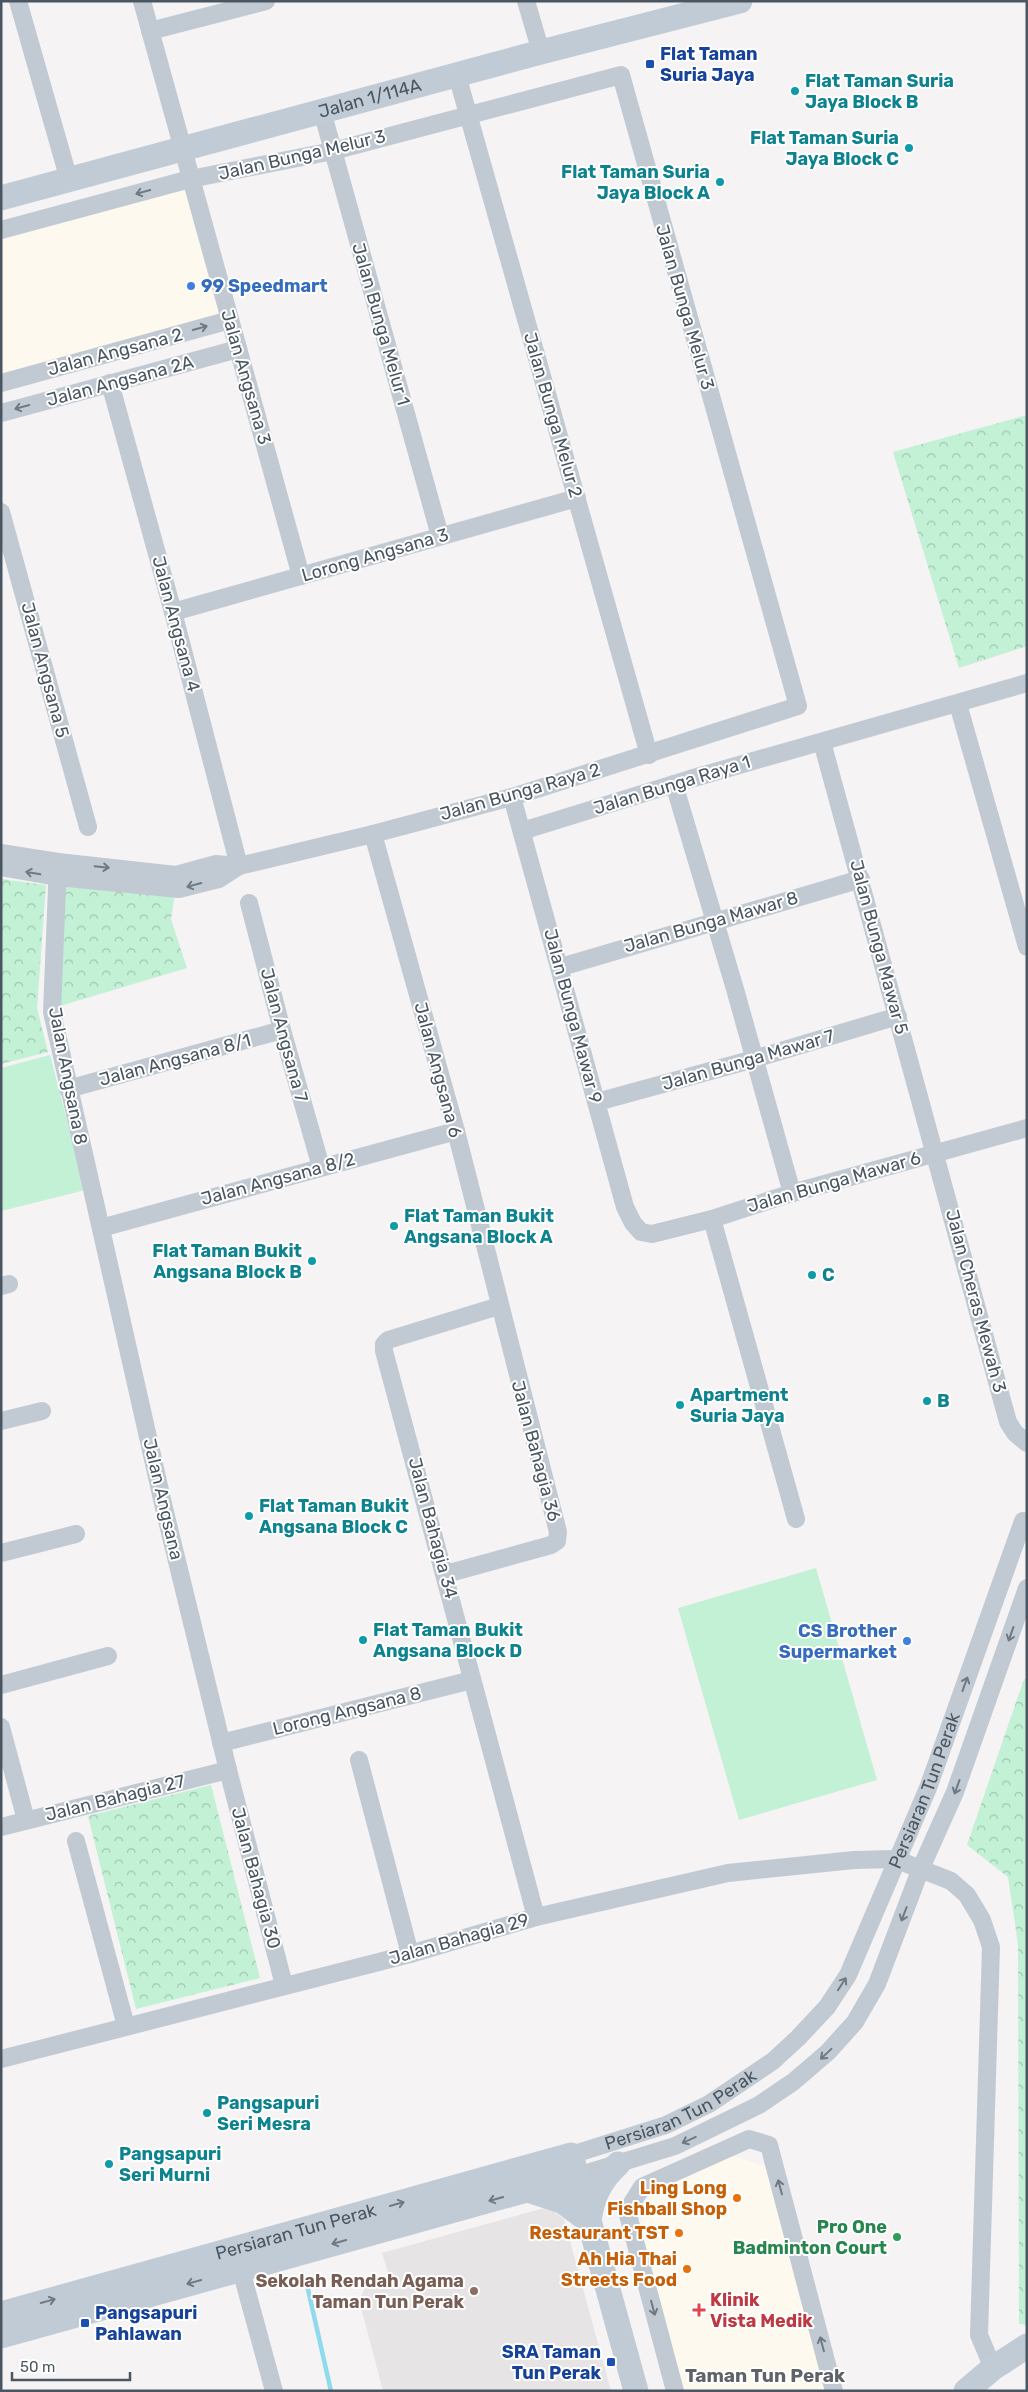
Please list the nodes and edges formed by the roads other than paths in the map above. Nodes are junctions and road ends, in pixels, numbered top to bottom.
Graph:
1 (18, 1) edge
2 (142, 1) edge
3 (266, 1) edge
4 (526, 1) edge
5 (740, 1) edge
6 (686, 8) edge
7 (150, 31) junction
8 (541, 52) junction
9 (457, 75) junction
10 (322, 112) junction
11 (468, 114) junction
12 (182, 150) junction
13 (333, 151) junction
14 (190, 179) junction
15 (69, 180) junction
16 (1, 198) edge
17 (1, 230) edge
18 (230, 320) junction
19 (238, 349) junction
20 (1, 383) edge
21 (110, 383) junction
22 (1, 412) edge
23 (577, 498) junction
24 (1, 512) edge
25 (440, 536) junction
26 (301, 576) junction
27 (173, 612) junction
28 (1027, 683) edge
29 (958, 704) junction
30 (798, 706) joint
31 (822, 742) junction
32 (649, 755) junction
33 (674, 784) junction
34 (512, 797) junction
35 (88, 827) dead end
36 (522, 831) junction
37 (373, 834) junction
38 (1, 853) edge
39 (239, 866) junction
40 (1, 867) edge
41 (57, 870) junction
42 (861, 878) junction
43 (249, 903) dead end
44 (715, 920) junction
45 (1027, 947) edge
46 (561, 966) junction
47 (898, 1016) junction
48 (282, 1030) junction
49 (754, 1059) junction
50 (68, 1089) junction
51 (597, 1102) junction
52 (1027, 1128) edge
53 (456, 1131) junction
54 (936, 1153) junction
55 (321, 1167) junction
56 (792, 1193) junction
57 (712, 1219) junction
58 (101, 1228) junction
59 (641, 1232) joint
60 (499, 1306) junction
61 (42, 1411) dead end
62 (1, 1421) edge
63 (1027, 1443) edge
64 (796, 1519) dead end
65 (1027, 1522) edge
66 (76, 1534) dead end
67 (1, 1553) edge
68 (446, 1574) junction
69 (1027, 1588) edge
70 (108, 1656) dead end
71 (472, 1680) junction
72 (1, 1685) edge
73 (1, 1727) edge
74 (221, 1743) junction
75 (359, 1760) dead end
76 (228, 1770) junction
77 (26, 1820) junction
78 (1, 1827) edge
79 (76, 1841) dead end
80 (895, 1860) junction
81 (922, 1868) junction
82 (536, 1917) junction
83 (410, 1954) junction
84 (284, 1985) junction
85 (126, 2026) junction
86 (1, 2059) edge
87 (618, 2164) junction
88 (574, 2166) junction
89 (527, 2190) junction
90 (589, 2221) junction
91 (238, 2259) junction
92 (1, 2314) edge
93 (1, 2336) edge
94 (1027, 2346) edge
95 (993, 2368) junction
96 (274, 2391) edge
97 (636, 2391) edge
98 (675, 2391) edge
99 (834, 2391) edge
100 (966, 2391) edge

1 - 15 street
2 - 7 street, Jalan Angsana 3
3 - 7 street
4 - 8 street
5 - 6 street, Jalan 1/114A
6 - 8 street, Jalan 1/114A
7 - 12 street, Jalan Angsana 3
8 - 9 street, Jalan 1/114A
9 - 10 street, Jalan 1/114A
9 - 11 street, Jalan Bunga Melur 2
10 - 12 street, Jalan 1/114A
10 - 13 street, Jalan Bunga Melur 1
11 - 13 street, Jalan Bunga Melur 3
11 - 23 street, Jalan Bunga Melur 2
11 - 30 street, Jalan Bunga Melur 3
12 - 14 street, Jalan Angsana 3
12 - 15 street, Jalan 1/114A
13 - 14 street, Jalan Bunga Melur 3
13 - 25 street, Jalan Bunga Melur 1
14 -> 17 street, Jalan Bunga Melur 3
14 - 18 street, Jalan Angsana 3
15 - 16 street, Jalan 1/114A
18 - 19 street, Jalan Angsana 3
20 -> 18 street, Jalan Angsana 2
19 - 21 street, Jalan Angsana 2A
19 - 26 street, Jalan Angsana 3
21 -> 22 street, Jalan Angsana 2A
21 - 27 street, Jalan Angsana 4
23 - 25 street, Lorong Angsana 3
23 - 32 street, Jalan Bunga Melur 2
24 - 35 street, Jalan Angsana 5
25 - 26 street, Lorong Angsana 3
26 - 27 street, Lorong Angsana 3
27 - 39 street, Jalan Angsana 4
28 - 29 street
29 - 31 street
29 - 45 street
30 - 32 street, Jalan Bunga Raya 2
31 - 33 street, Jalan Bunga Raya 1
31 - 42 street, Jalan Bunga Mawar 5
32 - 34 street, Jalan Bunga Raya 2
33 - 36 street, Jalan Bunga Raya 1
33 - 44 street
34 - 36 street, Jalan Bunga Mawar 9
34 - 37 street, Jalan Bunga Raya 2
36 - 46 street, Jalan Bunga Mawar 9
37 - 39 street, Jalan Bunga Raya 2
37 - 53 street, Jalan Angsana 6
38 - 41 street, Jalan Bunga Raya 2
39 - 41 street, Jalan Bunga Raya 2
41 -> 40 street, Jalan Bunga Raya 2
41 - 50 street, Jalan Angsana 8
42 - 44 street, Jalan Bunga Mawar 8
42 - 47 street, Jalan Bunga Mawar 5
43 - 48 street, Jalan Angsana 7
44 - 46 street, Jalan Bunga Mawar 8
44 - 49 street
46 - 51 street, Jalan Bunga Mawar 9
47 - 49 street, Jalan Bunga Mawar 7
47 - 54 street, Jalan Bunga Mawar 5
48 - 50 street, Jalan Angsana 8/1
48 - 55 street, Jalan Angsana 7
49 - 51 street, Jalan Bunga Mawar 7
49 - 56 street
50 - 58 street, Jalan Angsana 8
51 - 59 street, Jalan Bunga Mawar 9
52 - 54 street, Jalan Bunga Mawar 6
53 - 55 street, Jalan Angsana 8/2
53 - 60 street, Jalan Angsana 6
54 - 56 street, Jalan Bunga Mawar 6
54 - 63 street, Jalan Cheras Mewah 3
55 - 58 street, Jalan Angsana 8/2
56 - 57 street, Jalan Bunga Mawar 6
57 - 59 street, Jalan Bunga Mawar 6
57 - 64 street
58 - 74 street, Jalan Angsana
60 - 68 street, Jalan Bahagia 36
60 - 68 street, Jalan Bahagia 34
61 - 62 street
80 -> 65 street, Persiaran Tun Perak
66 - 67 street
68 - 71 street, Jalan Bahagia 34
69 -> 81 street, Persiaran Tun Perak
70 - 72 street
71 - 74 street, Lorong Angsana 8
71 - 82 street, Jalan Bahagia 34
73 - 77 street
74 - 76 street, Jalan Angsana
75 - 83 street
76 - 77 street, Jalan Bahagia 27
76 - 84 street, Jalan Bahagia 30
77 - 78 street, Jalan Bahagia 27
79 - 85 street
80 - 81 street, Jalan Bahagia 29
80 - 82 street, Jalan Bahagia 29
88 -> 80 street, Persiaran Tun Perak
81 -> 87 street, Persiaran Tun Perak
81 - 95 street, Jalan Bahagia 29
82 - 83 street, Jalan Bahagia 29
83 - 84 street, Jalan Bahagia 29
84 - 85 street, Jalan Bahagia 29
85 - 86 street, Jalan Bahagia 29
87 - 88 street, Persiaran Tun Perak
87 - 90 street
88 - 89 street, Persiaran Tun Perak
88 - 90 street
91 -> 88 street, Persiaran Tun Perak
89 - 90 street
89 -> 91 street, Persiaran Tun Perak
90 - 97 street
92 -> 91 street, Persiaran Tun Perak
91 -> 93 street, Persiaran Tun Perak
91 - 96 street
94 - 95 street
95 - 100 street
99 -> 98 street

